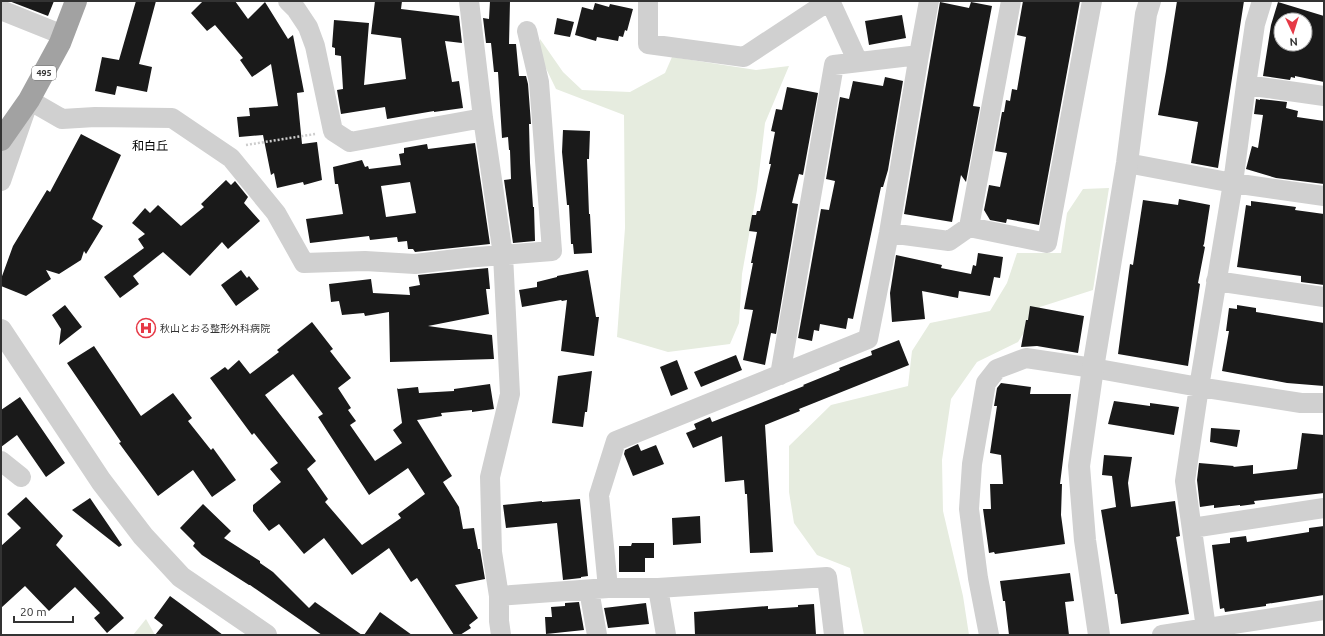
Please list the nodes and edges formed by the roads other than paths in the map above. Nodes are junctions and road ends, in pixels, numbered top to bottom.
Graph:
1 (76, 1) edge
2 (288, 1) edge
3 (469, 1) edge
4 (648, 1) edge
5 (830, 1) edge
6 (929, 1) edge
7 (1011, 1) edge
8 (1092, 1) edge
9 (1150, 1) edge
10 (1262, 1) edge
11 (1, 10) edge
12 (527, 31) dead end
13 (63, 35) junction
14 (919, 55) junction
15 (858, 62) junction
16 (1246, 85) junction
17 (1324, 96) edge
18 (29, 100) junction
19 (483, 118) junction
20 (1, 140) edge
21 (1127, 163) junction
22 (1, 181) edge
23 (1234, 182) junction
24 (1324, 196) edge
25 (969, 227) junction
26 (889, 233) junction
27 (503, 255) junction
28 (1216, 281) junction
29 (1324, 297) edge
30 (1, 330) edge
31 (1093, 368) junction
32 (780, 375) junction
33 (1199, 387) junction
34 (1324, 403) edge
35 (1, 461) edge
36 (21, 477) dead end
37 (1324, 508) edge
38 (1192, 528) junction
39 (608, 588) junction
40 (658, 588) junction
41 (589, 590) junction
42 (499, 596) junction
43 (1324, 610) edge
44 (1206, 632) edge
45 (266, 635) edge
46 (501, 635) edge
47 (597, 635) edge
48 (666, 635) edge
49 (834, 635) edge
50 (989, 635) edge
51 (1099, 635) edge
52 (1162, 635) edge

1 - 13 highway, 495
2 - 19 street
3 - 19 street
4 - 5 street
5 - 15 street
6 - 14 street
7 - 25 street
8 - 25 street
9 - 21 street
10 - 16 street
11 - 13 street
12 - 27 street
13 - 18 highway, 495
14 - 15 street
14 - 26 street
15 - 32 street
16 - 17 street
16 - 23 street
18 - 20 highway, 495
18 - 22 street
18 - 27 street
19 - 27 street
21 - 23 street
21 - 31 street
23 - 24 street
23 - 28 street
25 - 26 street
26 - 32 street
27 - 42 street
28 - 29 street
28 - 33 street
30 - 45 street
31 - 33 street
31 - 50 street
31 - 51 street
32 - 39 street
33 - 34 street
33 - 38 street
35 - 36 street
37 - 38 street
38 - 44 street
39 - 40 street
39 - 41 street
40 - 48 street
40 - 49 street
41 - 42 street
41 - 47 street
42 - 46 street
43 - 44 street
44 - 52 street

